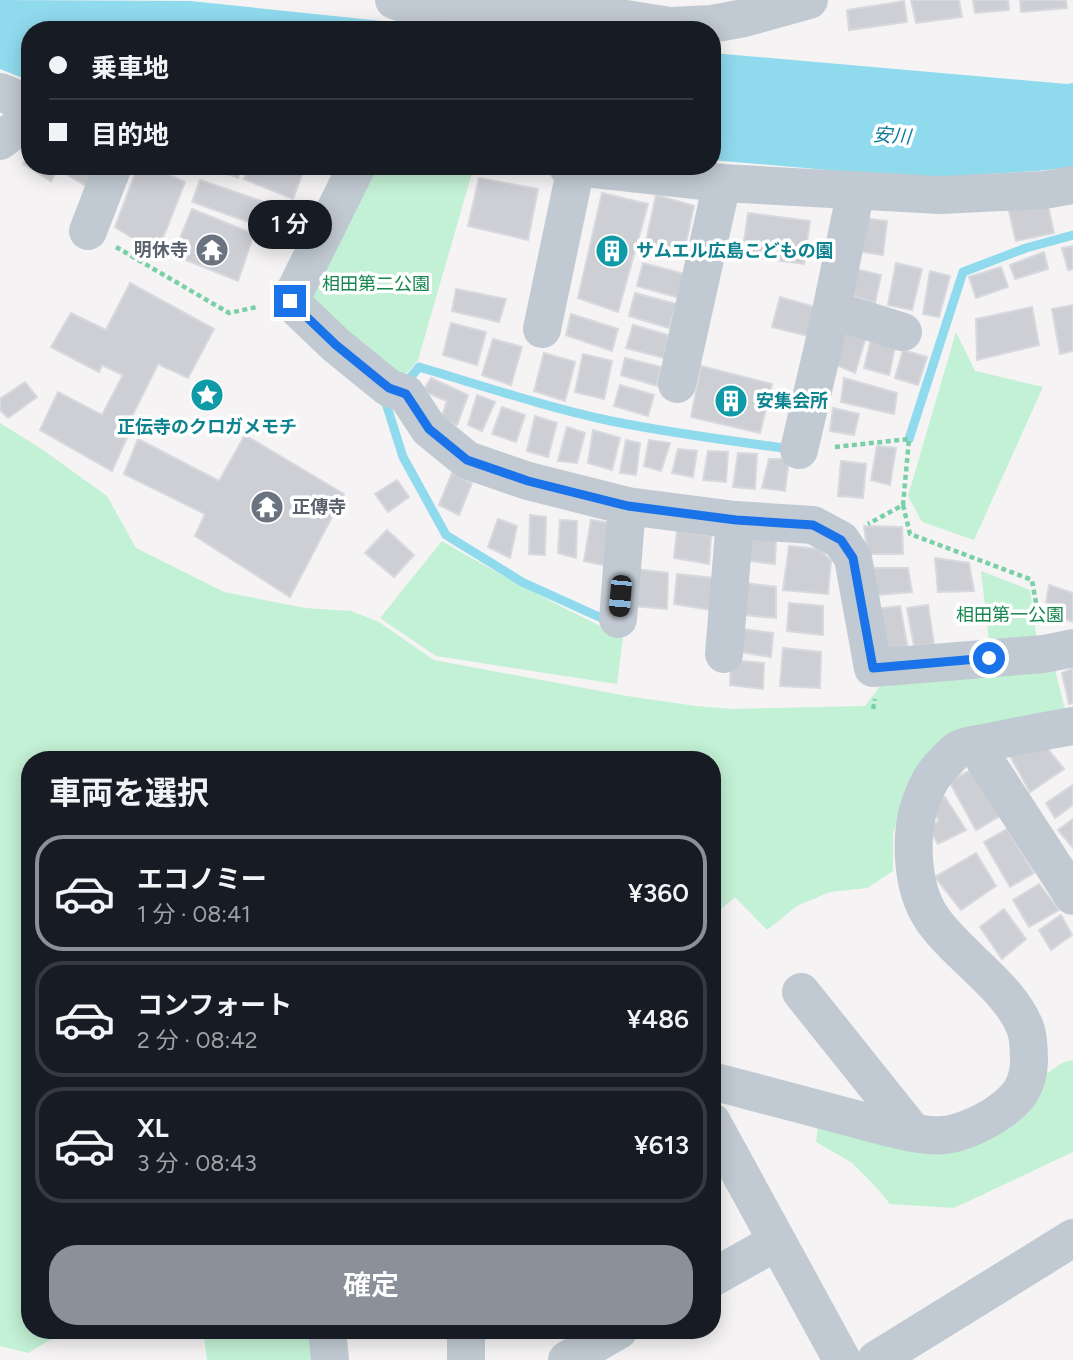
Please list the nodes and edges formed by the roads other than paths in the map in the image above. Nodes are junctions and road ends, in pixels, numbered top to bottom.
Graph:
1 (394, 0) edge
2 (809, 0) edge
3 (451, 10) edge
4 (638, 21) edge
5 (721, 22) edge
6 (0, 92) edge
7 (21, 100) edge
8 (21, 125) edge
9 (0, 141) edge
10 (110, 175) edge
11 (353, 175) edge
12 (570, 175) edge
13 (646, 175) edge
14 (722, 183) junction
15 (1073, 186) edge
16 (856, 190) junction
17 (88, 231) road end
18 (832, 310) junction
19 (542, 329) dead end
20 (903, 332) dead end
21 (677, 384) dead end
22 (799, 450) road end
23 (628, 506) junction
24 (736, 520) junction
25 (618, 619) dead end
26 (1058, 651) edge
27 (724, 654) dead end
28 (1073, 726) edge
29 (975, 745) junction
30 (1073, 896) edge
31 (800, 992) dead end
32 (721, 1083) edge
33 (913, 1132) junction
34 (721, 1139) edge
35 (1073, 1238) edge
36 (776, 1242) junction
37 (721, 1273) edge
38 (328, 1339) edge
39 (466, 1339) edge
40 (604, 1339) edge
41 (330, 1360) edge
42 (466, 1360) edge
43 (567, 1360) edge
44 (842, 1360) edge
45 (876, 1360) edge

1 - 3 street
2 - 5 street
3 - 4 street
6 - 7 street
8 - 9 street
10 - 17 street
11 - 23 street
12 - 19 street
13 - 14 street
14 - 16 street
14 - 21 street
15 - 16 street
16 - 18 street
18 - 20 street
18 - 22 street
23 - 24 street
23 - 25 street
24 - 26 street
24 - 27 street
28 - 29 street
29 - 30 street
29 - 33 street
31 - 33 street
32 - 33 street
34 - 36 street
35 - 45 street
36 - 37 street
36 - 44 street
38 - 41 street
39 - 42 street
40 - 43 street

